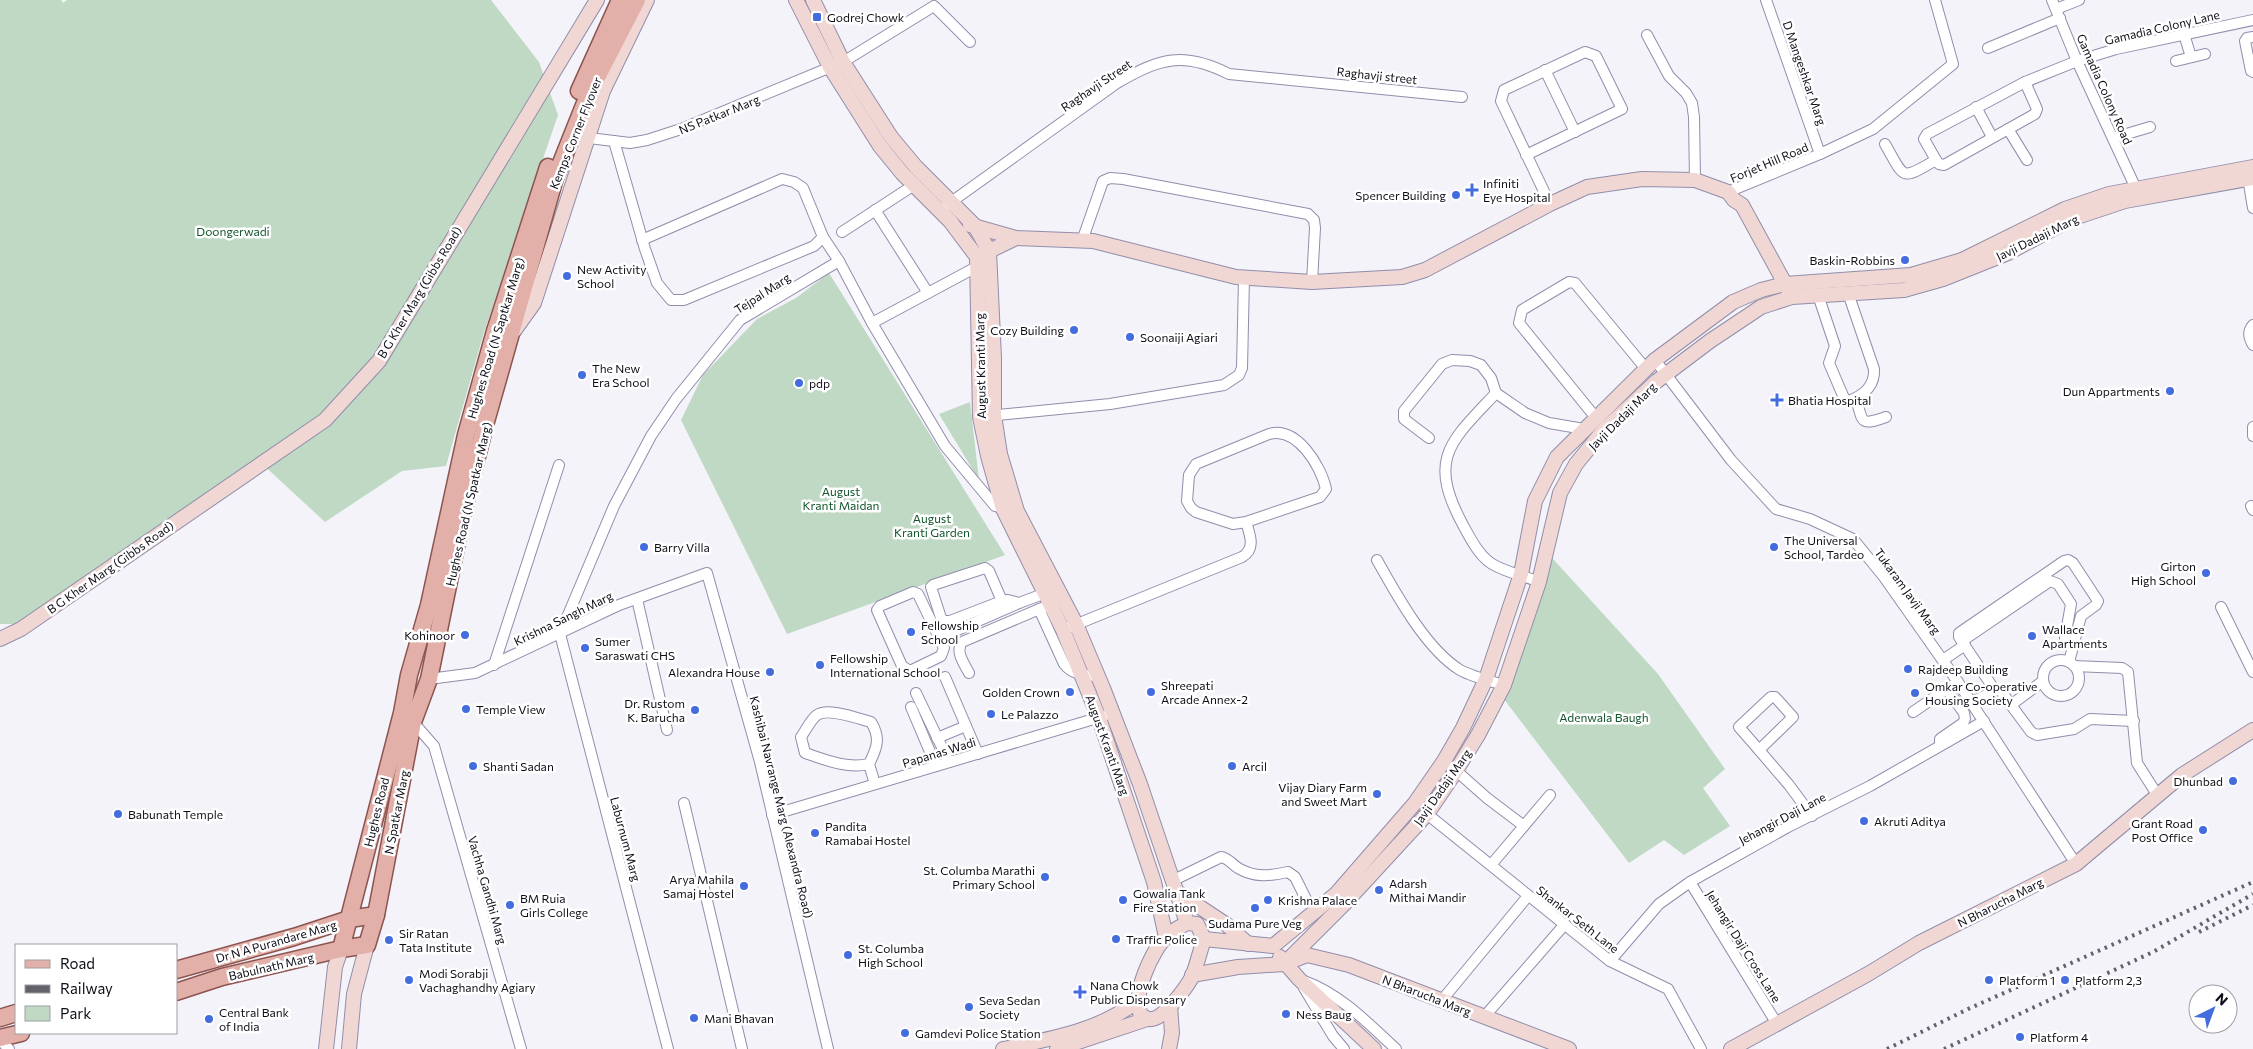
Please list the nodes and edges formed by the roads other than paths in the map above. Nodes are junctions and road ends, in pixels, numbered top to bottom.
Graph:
1 (597, 0) edge
2 (637, 0) edge
3 (647, 0) edge
4 (796, 0) edge
5 (813, 0) edge
6 (1766, 0) edge
7 (1935, 0) edge
8 (2078, 0) edge
9 (617, 8) edge
10 (2056, 9) edge
11 (2253, 20) edge
12 (2184, 34) junction
13 (1647, 35) dead end
14 (2253, 37) edge
15 (970, 42) dead end
16 (1988, 48) dead end
17 (2205, 54) dead end
18 (2191, 57) junction
19 (2077, 60) junction
20 (2176, 61) dead end
21 (843, 62) junction
22 (830, 67) junction
23 (1545, 70) junction
24 (2253, 72) edge
25 (1290, 79) joint
26 (2025, 82) junction
27 (1462, 97) dead end
28 (869, 102) junction
29 (1976, 107) junction
30 (856, 109) junction
31 (2150, 128) dead end
32 (2008, 129) junction
33 (1575, 132) junction
34 (1992, 137) junction
35 (589, 138) junction
36 (2114, 138) junction
37 (614, 141) junction
38 (1885, 144) dead end
39 (1820, 154) junction
40 (1526, 155) junction
41 (1936, 160) junction
42 (2027, 160) dead end
43 (2250, 173) edge
44 (1695, 180) junction
45 (914, 185) junction
46 (2138, 193) junction
47 (1731, 196) junction
48 (1550, 204) junction
49 (2253, 208) edge
50 (875, 210) junction
51 (947, 211) junction
52 (975, 226) junction
53 (842, 232) dead end
54 (823, 237) junction
55 (1016, 238) junction
56 (642, 240) junction
57 (1082, 241) junction
58 (984, 258) junction
59 (839, 261) junction
60 (1940, 273) junction
61 (1244, 278) junction
62 (1312, 282) junction
63 (1781, 285) junction
64 (928, 293) junction
65 (1848, 293) junction
66 (1818, 295) junction
67 (1788, 298) junction
68 (872, 323) junction
69 (2253, 325) edge
70 (514, 330) junction
71 (2253, 345) edge
72 (1651, 364) junction
73 (1667, 373) junction
74 (1496, 393) junction
75 (1856, 398) junction
76 (994, 415) junction
77 (980, 417) junction
78 (1886, 417) dead end
79 (1596, 418) junction
80 (2253, 427) edge
81 (1584, 429) junction
82 (2253, 436) edge
83 (1429, 438) dead end
84 (558, 465) dead end
85 (1010, 510) junction
86 (1246, 522) junction
87 (1377, 560) dead end
88 (707, 573) joint
89 (1521, 574) junction
90 (1539, 582) junction
91 (637, 598) junction
92 (1051, 599) junction
93 (1002, 601) junction
94 (1019, 603) junction
95 (2221, 607) dead end
96 (1076, 624) junction
97 (1063, 630) junction
98 (560, 634) junction
99 (939, 638) junction
100 (2065, 638) dead end
101 (0, 639) edge
102 (1963, 643) junction
103 (1942, 660) junction
104 (2072, 664) junction
105 (494, 665) junction
106 (2253, 672) edge
107 (969, 673) dead end
108 (409, 675) junction
109 (1081, 675) junction
110 (1098, 676) junction
111 (945, 677) dead end
112 (429, 679) junction
113 (1486, 679) junction
114 (2043, 681) junction
115 (1958, 682) junction
116 (1504, 685) junction
117 (1947, 689) junction
118 (1994, 690) junction
119 (916, 693) dead end
120 (1972, 702) junction
121 (2012, 705) junction
122 (911, 707) dead end
123 (1472, 708) junction
124 (1913, 712) dead end
125 (1488, 714) junction
126 (1106, 716) junction
127 (1965, 719) junction
128 (1984, 720) junction
129 (2134, 720) junction
130 (414, 722) junction
131 (966, 726) junction
132 (667, 730) dead end
133 (2253, 730) edge
134 (937, 738) junction
135 (1942, 745) junction
136 (1760, 750) junction
137 (978, 754) junction
138 (1444, 761) junction
139 (948, 762) junction
140 (869, 764) junction
141 (936, 766) junction
142 (1456, 770) junction
143 (875, 784) junction
144 (1550, 795) dead end
145 (2158, 796) junction
146 (684, 803) dead end
147 (1427, 814) junction
148 (772, 815) junction
149 (1812, 816) junction
150 (1524, 826) junction
151 (2076, 864) junction
152 (1491, 865) junction
153 (1690, 882) junction
154 (1175, 886) junction
155 (1528, 896) junction
156 (1308, 900) dead end
157 (376, 915) junction
158 (349, 919) junction
159 (1187, 923) junction
160 (1565, 924) junction
161 (1166, 937) junction
162 (1204, 939) junction
163 (1248, 944) junction
164 (366, 946) junction
165 (1274, 946) junction
166 (341, 949) junction
167 (1610, 961) junction
168 (1284, 964) junction
169 (178, 969) edge
170 (1192, 975) junction
171 (1298, 979) junction
172 (178, 991) edge
173 (1442, 1000) junction
174 (1137, 1001) junction
175 (1170, 1006) junction
176 (15, 1013) edge
177 (1484, 1017) junction
178 (0, 1018) edge
179 (1148, 1019) junction
180 (1777, 1024) junction
181 (18, 1034) edge
182 (0, 1039) edge
183 (1026, 1046) edge
184 (9, 1049) edge
185 (326, 1049) edge
186 (348, 1049) edge
187 (521, 1049) edge
188 (668, 1049) edge
189 (742, 1049) edge
190 (828, 1049) edge
191 (1003, 1049) edge
192 (1057, 1049) edge
193 (1169, 1049) edge
194 (1344, 1049) edge
195 (1374, 1049) edge
196 (1396, 1049) edge
197 (1569, 1049) edge
198 (1701, 1049) edge
199 (1731, 1049) edge

1 - 101 main road, B G Kher Marg (Gibbs Road)
2 - 9 main road, Kemps Corner Flyover
3 - 35 main road
4 - 22 main road
5 - 21 main road
6 - 39 street, D Mangeshkar Marg
7 - 39 street, Forjet Hill Road
8 - 10 street
9 - 70 main road, Kemps Corner Flyover
9 - 108 main road, Hughes Road (N Saptkar Marg)
10 - 16 street
10 - 19 street, Gamadia Colony Road
11 - 12 street, Gamadia Colony Lane
12 - 18 street
12 - 19 street, Gamadia Colony Lane
13 - 44 street
14 - 24 street
15 - 21 street, NS Patkar Marg
17 - 18 street
18 - 20 street
19 - 26 street, Gamadia Colony Lane
19 - 36 street, Gamadia Colony Road
21 - 22 street, NS Patkar Marg
21 - 28 main road
22 - 30 main road
22 - 37 street, NS Patkar Marg
23 - 33 street
23 - 33 street
23 - 40 street
25 - 27 street, Raghavji street
25 - 51 street, Raghavji Street
26 - 29 street, Gamadia Colony Lane
26 - 32 street
28 - 30 street
28 - 51 main road
29 - 34 street
29 - 41 street, Gamadia Colony Lane
30 - 45 main road
31 - 36 street
32 - 34 street
32 - 42 street
33 - 40 street
34 - 41 street
35 - 37 street, NS Patkar Marg
35 - 70 main road
36 - 46 street, Gamadia Colony Road
37 - 56 street
38 - 41 street
39 - 47 street, Forjet Hill Road
40 - 48 street
43 - 46 main road, Javji Dadaji Marg
43 - 49 street
44 - 47 main road
44 - 48 main road
45 - 50 street
45 - 51 main road
46 - 60 main road, Javji Dadaji Marg
47 - 63 main road
48 - 62 main road
50 - 53 street
50 - 64 street
51 - 52 main road
51 - 58 main road
52 - 55 main road
52 - 58 main road, August Kranti Marg
54 - 56 street
54 - 56 street
54 - 59 street
55 - 57 main road
55 - 58 main road
57 - 61 main road
57 - 62 street
58 - 64 street
58 - 76 main road, August Kranti Marg
58 - 77 main road, August Kranti Marg
59 - 68 street
59 - 98 street, Tejpal Marg
60 - 63 main road, Javji Dadaji Marg
60 - 65 main road, Javji Dadaji Marg
61 - 62 main road
61 - 76 street
63 - 67 main road
63 - 72 main road, Javji Dadaji Marg
64 - 68 street
65 - 66 main road, Javji Dadaji Marg
65 - 75 street
66 - 67 main road, Javji Dadaji Marg
66 - 75 street
67 - 73 main road, Javji Dadaji Marg
68 - 85 street
69 - 71 street
70 - 112 main road, Hughes Road (N Spatkar Marg)
72 - 73 street, Tukaram Javji Marg
72 - 79 main road, Javji Dadaji Marg
72 - 79 street, Tukaram Javji Marg
73 - 90 main road, Javji Dadaji Marg
73 - 103 street, Tukaram Javji Marg
74 - 81 street
74 - 83 street
74 - 89 street
75 - 78 street
76 - 77 street
76 - 85 main road, August Kranti Marg
77 - 85 main road, August Kranti Marg
79 - 81 main road, Javji Dadaji Marg
80 - 82 street
81 - 89 main road, Javji Dadaji Marg
84 - 105 street
85 - 92 main road, August Kranti Marg
86 - 86 street
86 - 96 street
87 - 113 street
88 - 91 street, Krishna Sangh Marg
88 - 148 street, Kashibai Navrange Marg (Alexandra Road)
89 - 90 street
89 - 113 main road, Javji Dadaji Marg
90 - 116 main road, Javji Dadaji Marg
91 - 98 street, Krishna Sangh Marg
91 - 132 street
92 - 94 street
92 - 96 main road, August Kranti Marg
92 - 97 main road, August Kranti Marg
92 - 107 street
92 - 109 street
93 - 93 street
93 - 94 street
94 - 99 street
95 - 106 street
96 - 97 street
96 - 110 main road, August Kranti Marg
97 - 109 main road, August Kranti Marg
98 - 105 street, Krishna Sangh Marg
98 - 188 street, Laburnum Marg
99 - 99 street
100 - 102 street
102 - 103 street
102 - 104 street
102 - 118 street
103 - 115 street, Tukaram Javji Marg
104 - 114 street
104 - 114 street
104 - 129 street
105 - 112 street, Krishna Sangh Marg
108 - 112 main road
108 - 158 main road, Hughes Road
109 - 110 street
109 - 126 main road, August Kranti Marg
110 - 126 main road, August Kranti Marg
111 - 131 street
112 - 130 main road, N Spatkar Marg
113 - 116 street
113 - 123 main road, Javji Dadaji Marg
114 - 121 street
115 - 117 street
115 - 120 street, Tukaram Javji Marg
116 - 125 main road, Javji Dadaji Marg
117 - 124 street
117 - 127 street
118 - 120 street
118 - 121 street
119 - 134 street
120 - 128 street, Tukaram Javji Marg
121 - 129 street
122 - 141 street
123 - 125 main road
123 - 138 main road, Javji Dadaji Marg
125 - 142 main road, Javji Dadaji Marg
126 - 137 street, Papanas Wadi
126 - 154 main road, August Kranti Marg
126 - 161 main road, August Kranti Marg
127 - 128 street
127 - 135 street
128 - 135 street, Jehangir Daji Lane
128 - 151 street, Tukaram Javji Marg
129 - 145 street
130 - 157 main road, N Spatkar Marg
130 - 187 street, Vachha Gandhi Marg
131 - 134 street
131 - 137 street
133 - 145 main road, N Bharucha Marg
134 - 139 street
135 - 149 street, Jehangir Daji Lane
136 - 136 street
136 - 149 street
137 - 139 street, Papanas Wadi
138 - 142 street
138 - 165 main road, Javji Dadaji Marg
139 - 141 street, Papanas Wadi
140 - 140 street
140 - 143 street
141 - 143 street, Papanas Wadi
142 - 147 main road, Javji Dadaji Marg
142 - 150 street
143 - 148 street, Papanas Wadi
144 - 150 street
145 - 151 main road, N Bharucha Marg
146 - 189 street
147 - 152 street, Shankar Seth Lane
147 - 168 main road, Javji Dadaji Marg
148 - 190 street, Kashibai Navrange Marg (Alexandra Road)
149 - 153 street, Jehangir Daji Lane
150 - 152 street
151 - 180 main road, N Bharucha Marg
152 - 155 street, Shankar Seth Lane
153 - 167 street, Jehangir Daji Lane
153 - 180 street, Jehangir Daji Cross Lane
154 - 156 street
154 - 159 main road, August Kranti Marg
154 - 163 main road
155 - 160 street, Shankar Seth Lane
155 - 173 street
157 - 158 main road, Dr N A Purandare Marg
157 - 164 main road, N Spatkar Marg
158 - 166 main road, Hughes Road
158 - 169 main road, Dr N A Purandare Marg
159 - 161 main road
159 - 162 main road
160 - 167 street, Shankar Seth Lane
160 - 177 street
161 - 174 main road
162 - 163 main road
162 - 170 main road
163 - 165 main road
164 - 166 main road, Babulnath Marg
164 - 186 main road
165 - 168 main road
166 - 172 main road, Babulnath Marg
166 - 185 main road
167 - 198 street, Shankar Seth Lane
168 - 170 main road
168 - 171 main road
168 - 173 main road, N Bharucha Marg
170 - 175 main road
171 - 194 street
171 - 195 main road
171 - 196 street
173 - 177 main road, N Bharucha Marg
174 - 179 main road
174 - 183 main road
175 - 179 main road
175 - 193 main road
176 - 178 main road
177 - 197 main road, N Bharucha Marg
179 - 192 main road
180 - 199 main road, N Bharucha Marg
181 - 182 main road
182 - 184 street
183 - 191 main road

